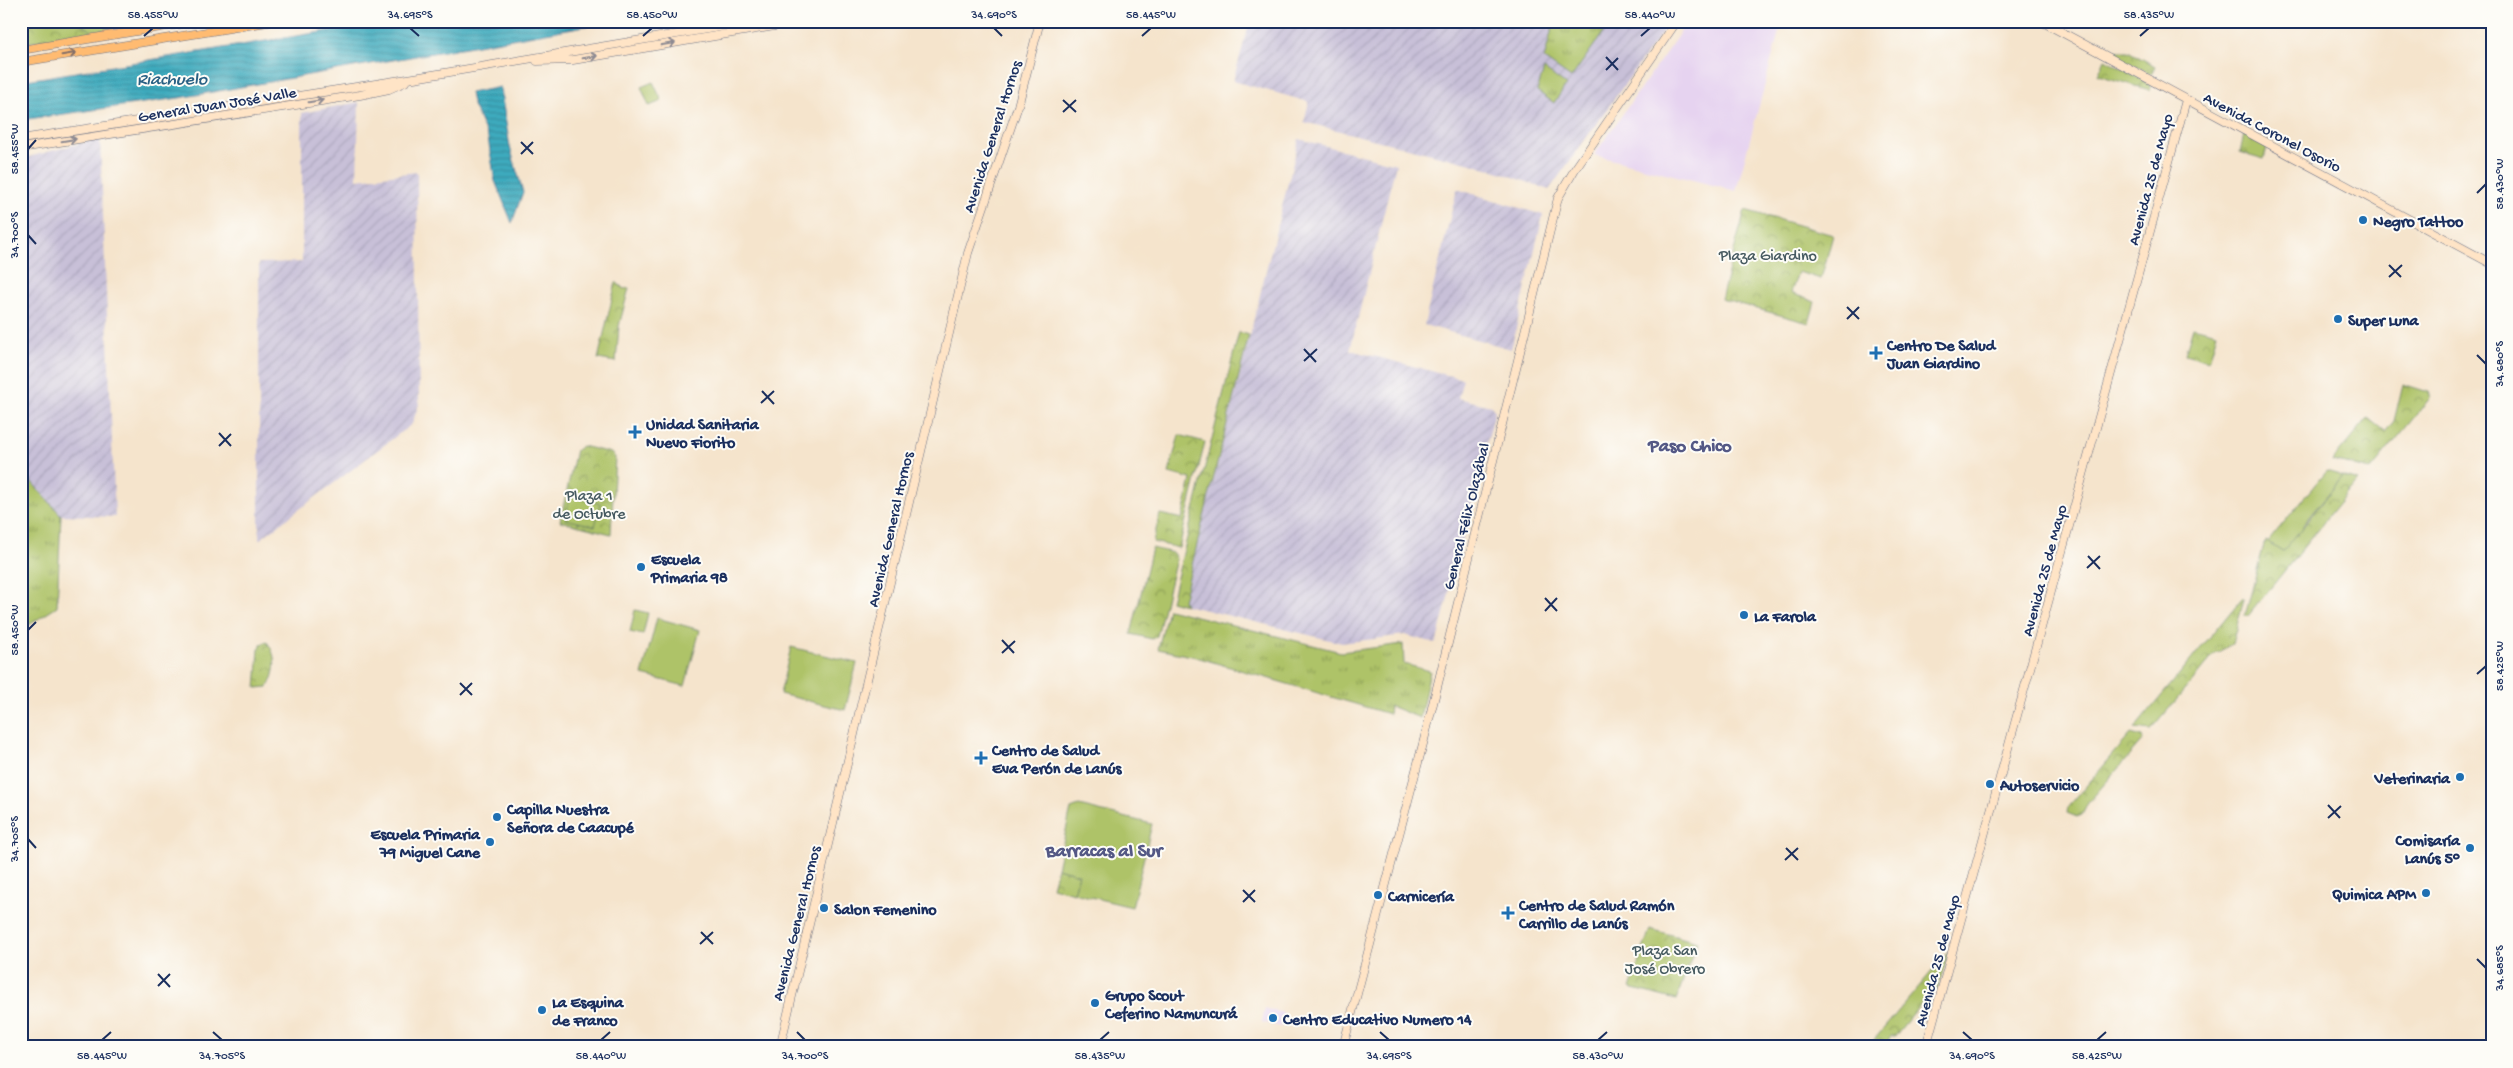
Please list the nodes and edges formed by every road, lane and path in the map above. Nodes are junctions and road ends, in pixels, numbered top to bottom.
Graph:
1 (198, 21) edge
2 (274, 21) edge
3 (755, 21) edge
4 (804, 21) edge
5 (1040, 21) edge
6 (1677, 21) edge
7 (2042, 22) edge
8 (21, 50) edge
9 (525, 60) junction
10 (21, 62) edge
11 (414, 78) junction
12 (2186, 100) junction
13 (21, 139) edge
14 (21, 148) edge
15 (2492, 264) edge
16 (780, 1047) edge
17 (1343, 1047) edge
18 (1926, 1047) edge

1 - 8 main road
10 -> 2 main road
3 - 9 main road, General Juan José Valle
9 -> 4 main road, General Juan José Valle
5 - 16 main road, Avenida General Hornos
6 - 17 main road, General Félix Olazábal
7 - 12 main road, Avenida Coronel Osorio
9 - 11 main road, General Juan José Valle
11 - 13 main road, General Juan José Valle
14 -> 11 main road, General Juan José Valle
12 - 15 main road, Avenida Coronel Osorio
12 - 18 main road, Avenida 25 de Mayo

